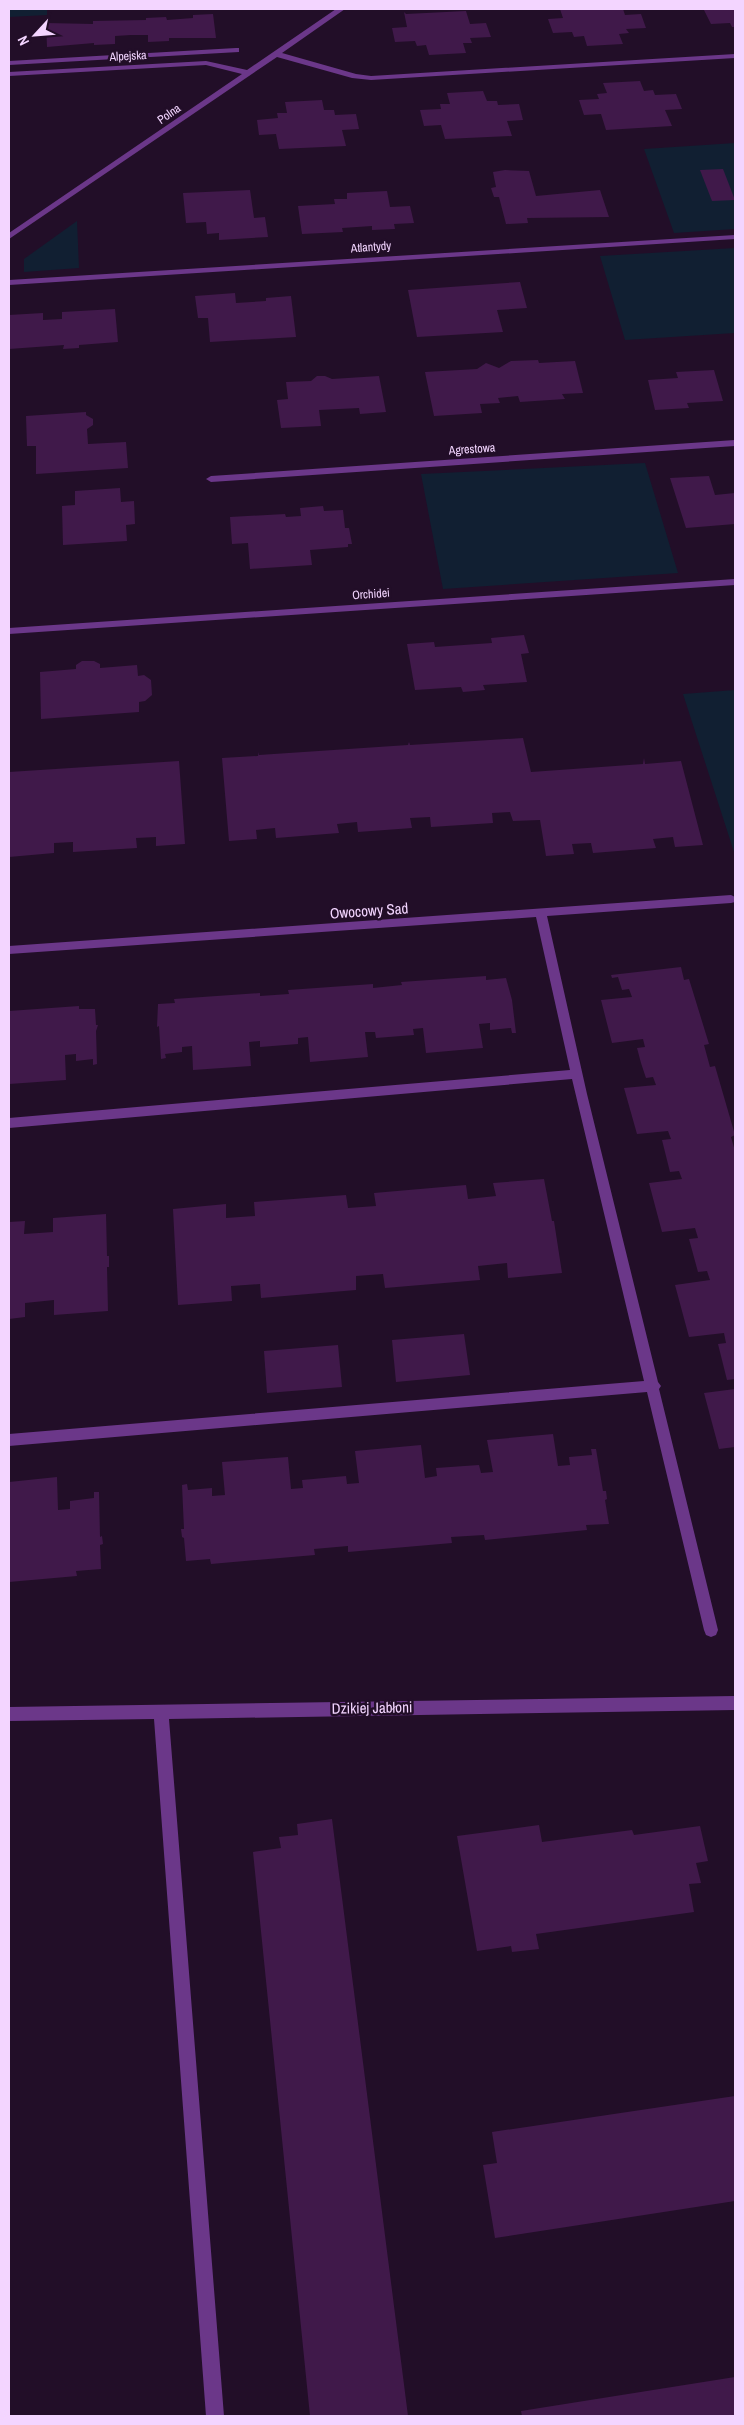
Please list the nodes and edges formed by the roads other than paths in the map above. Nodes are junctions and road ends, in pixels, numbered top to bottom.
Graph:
1 (341, 9) edge
2 (236, 50) dead end
3 (276, 54) junction
4 (735, 56) edge
5 (9, 63) edge
6 (248, 73) junction
7 (9, 74) edge
8 (9, 237) edge
9 (735, 237) edge
10 (9, 283) edge
11 (735, 443) edge
12 (211, 479) dead end
13 (735, 582) edge
14 (9, 631) edge
15 (731, 899) dead end
16 (541, 914) junction
17 (9, 950) edge
18 (575, 1074) junction
19 (9, 1123) edge
20 (654, 1386) junction
21 (9, 1440) edge
22 (712, 1630) dead end
23 (735, 1703) edge
24 (161, 1711) junction
25 (9, 1714) edge
26 (216, 2416) edge

1 - 3 street, Polna
2 - 5 street
3 - 4 street
3 - 6 street, Polna
6 - 7 street, Alpejska
6 - 8 street, Polna
9 - 10 street, Atlantydy
11 - 12 street, Agrestowa
13 - 14 street, Orchidei
15 - 16 street, Owocowy Sad
16 - 17 street, Owocowy Sad
16 - 18 street
18 - 19 street
18 - 20 street
20 - 21 street
20 - 22 street
23 - 24 street, Dzikiej Jabłoni
24 - 25 street, Dzikiej Jabłoni
24 - 26 street

